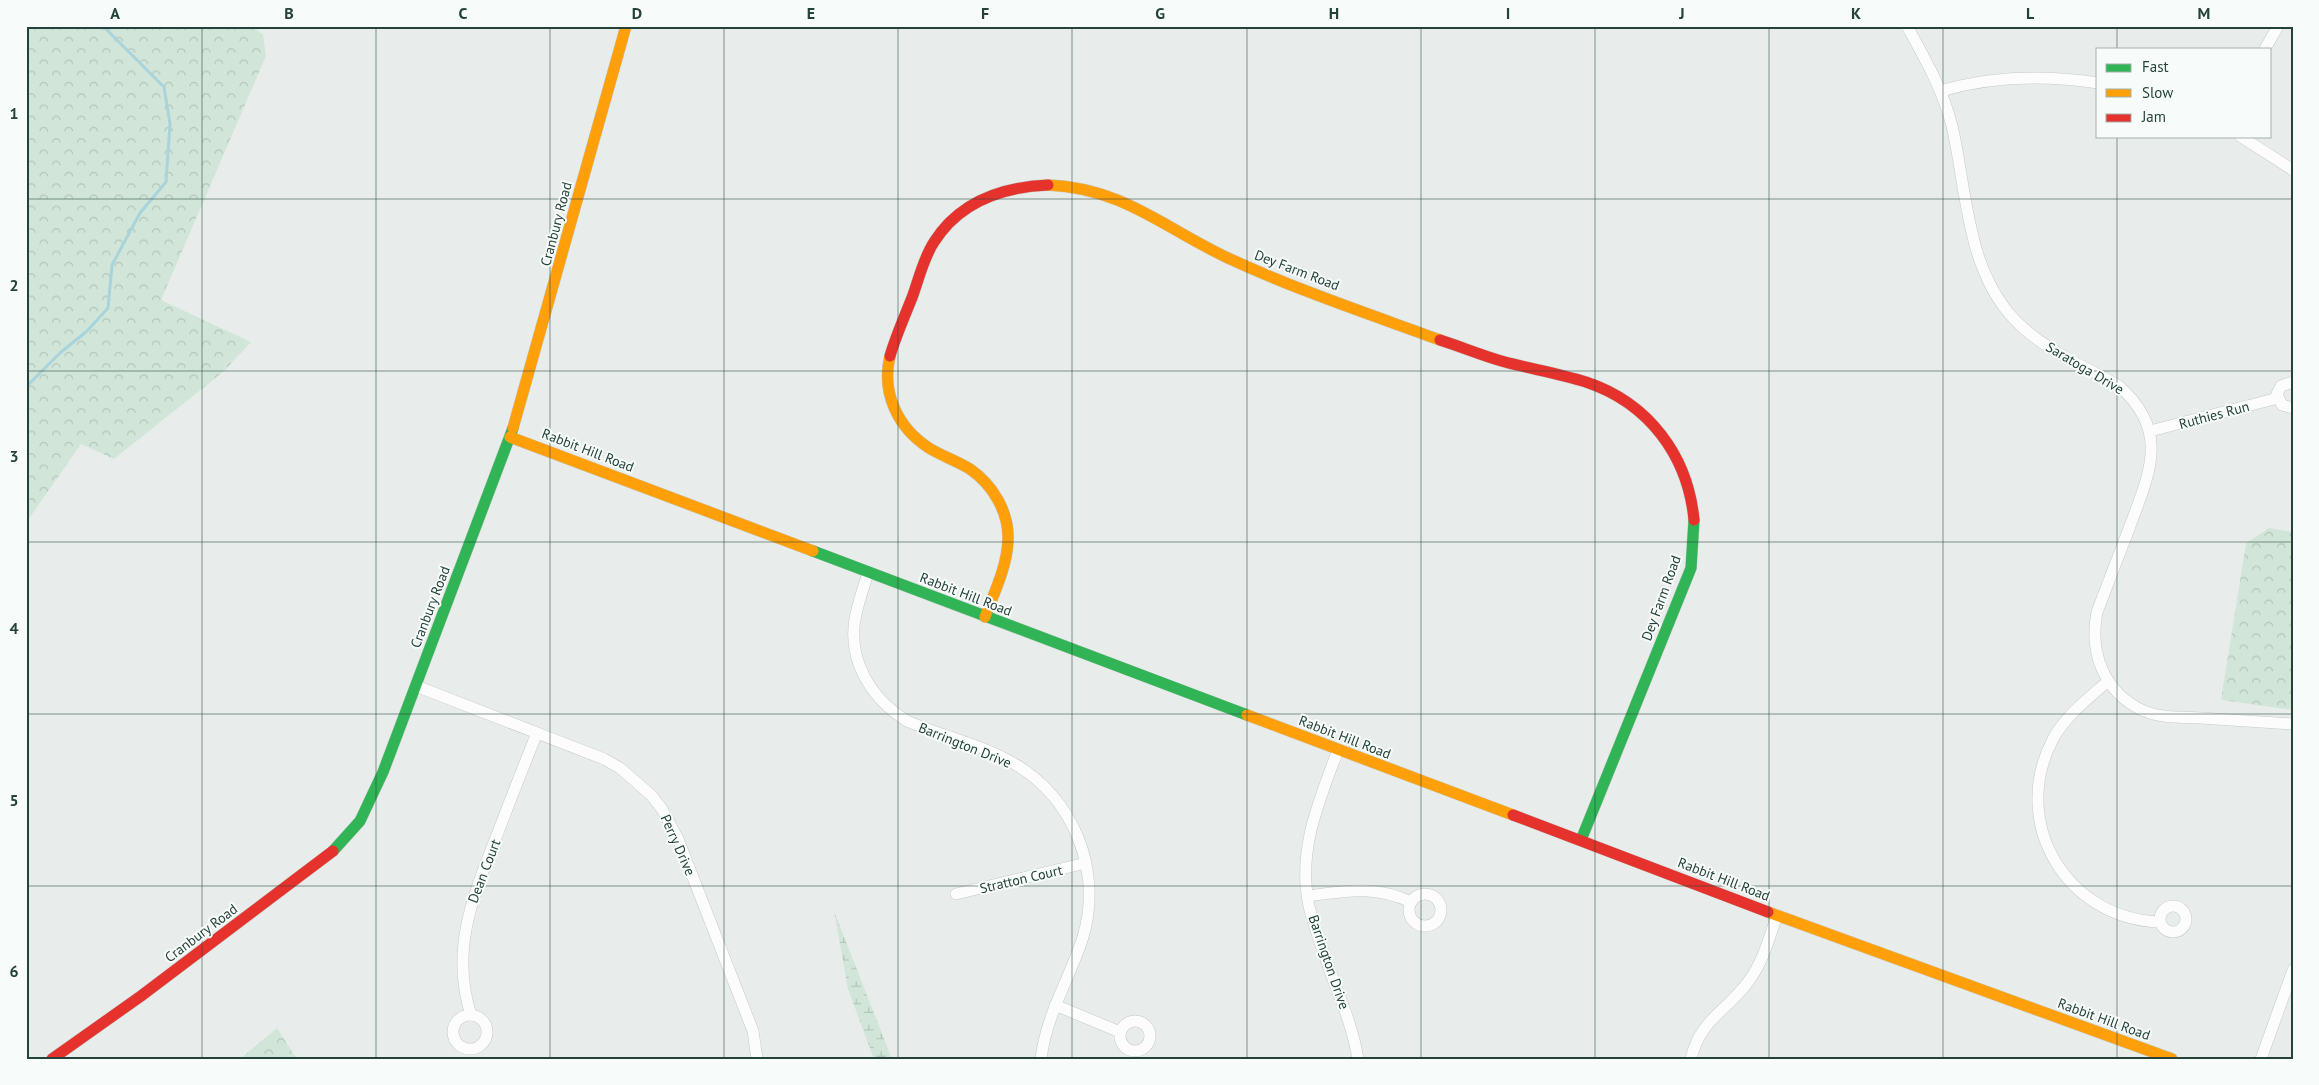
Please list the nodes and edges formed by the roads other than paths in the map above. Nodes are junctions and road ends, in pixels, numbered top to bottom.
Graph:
1 (626, 26) edge
2 (1907, 26) edge
3 (2278, 26) edge
4 (2266, 48) edge
5 (2096, 82) edge
6 (1941, 91) junction
7 (2243, 138) edge
8 (2293, 170) edge
9 (2293, 382) edge
10 (2278, 398) junction
11 (2293, 408) edge
12 (2150, 431) junction
13 (510, 437) junction
14 (868, 573) junction
15 (985, 617) junction
16 (2108, 681) junction
17 (416, 686) junction
18 (2293, 724) edge
19 (537, 732) junction
20 (1338, 750) junction
21 (1581, 840) junction
22 (1086, 863) junction
23 (956, 894) dead end
24 (1308, 896) junction
25 (1411, 902) dead end
26 (1777, 915) junction
27 (2160, 922) dead end
28 (2293, 970) edge
29 (1055, 1005) junction
30 (471, 1015) dead end
31 (1120, 1032) dead end
32 (52, 1059) edge
33 (757, 1059) edge
34 (1041, 1059) edge
35 (1358, 1059) edge
36 (1691, 1059) edge
37 (2172, 1059) edge
38 (2261, 1059) edge

1 - 13 street, Cranbury Road
2 - 6 street, Saratoga Drive
3 - 4 street
5 - 6 street
6 - 12 street, Saratoga Drive
7 - 8 street
9 - 10 street
10 - 11 street
10 - 12 street, Ruthies Run
12 - 16 street, Saratoga Drive
13 - 14 street, Rabbit Hill Road
13 - 17 street, Cranbury Road
14 - 15 street, Rabbit Hill Road
14 - 22 street, Barrington Drive
15 - 20 street, Rabbit Hill Road
15 - 21 street, Dey Farm Road
16 - 18 street, Saratoga Drive
16 - 27 street
17 - 19 street, Perry Drive
17 - 32 street, Cranbury Road
19 - 30 street, Dean Court
19 - 33 street, Perry Drive
20 - 21 street, Rabbit Hill Road
20 - 24 street, Barrington Drive
21 - 26 street, Rabbit Hill Road
22 - 23 street, Stratton Court
22 - 29 street, Barrington Drive
24 - 25 street
24 - 35 street, Barrington Drive
26 - 36 street
26 - 37 street, Rabbit Hill Road
28 - 38 street
29 - 31 street
29 - 34 street, Barrington Drive

